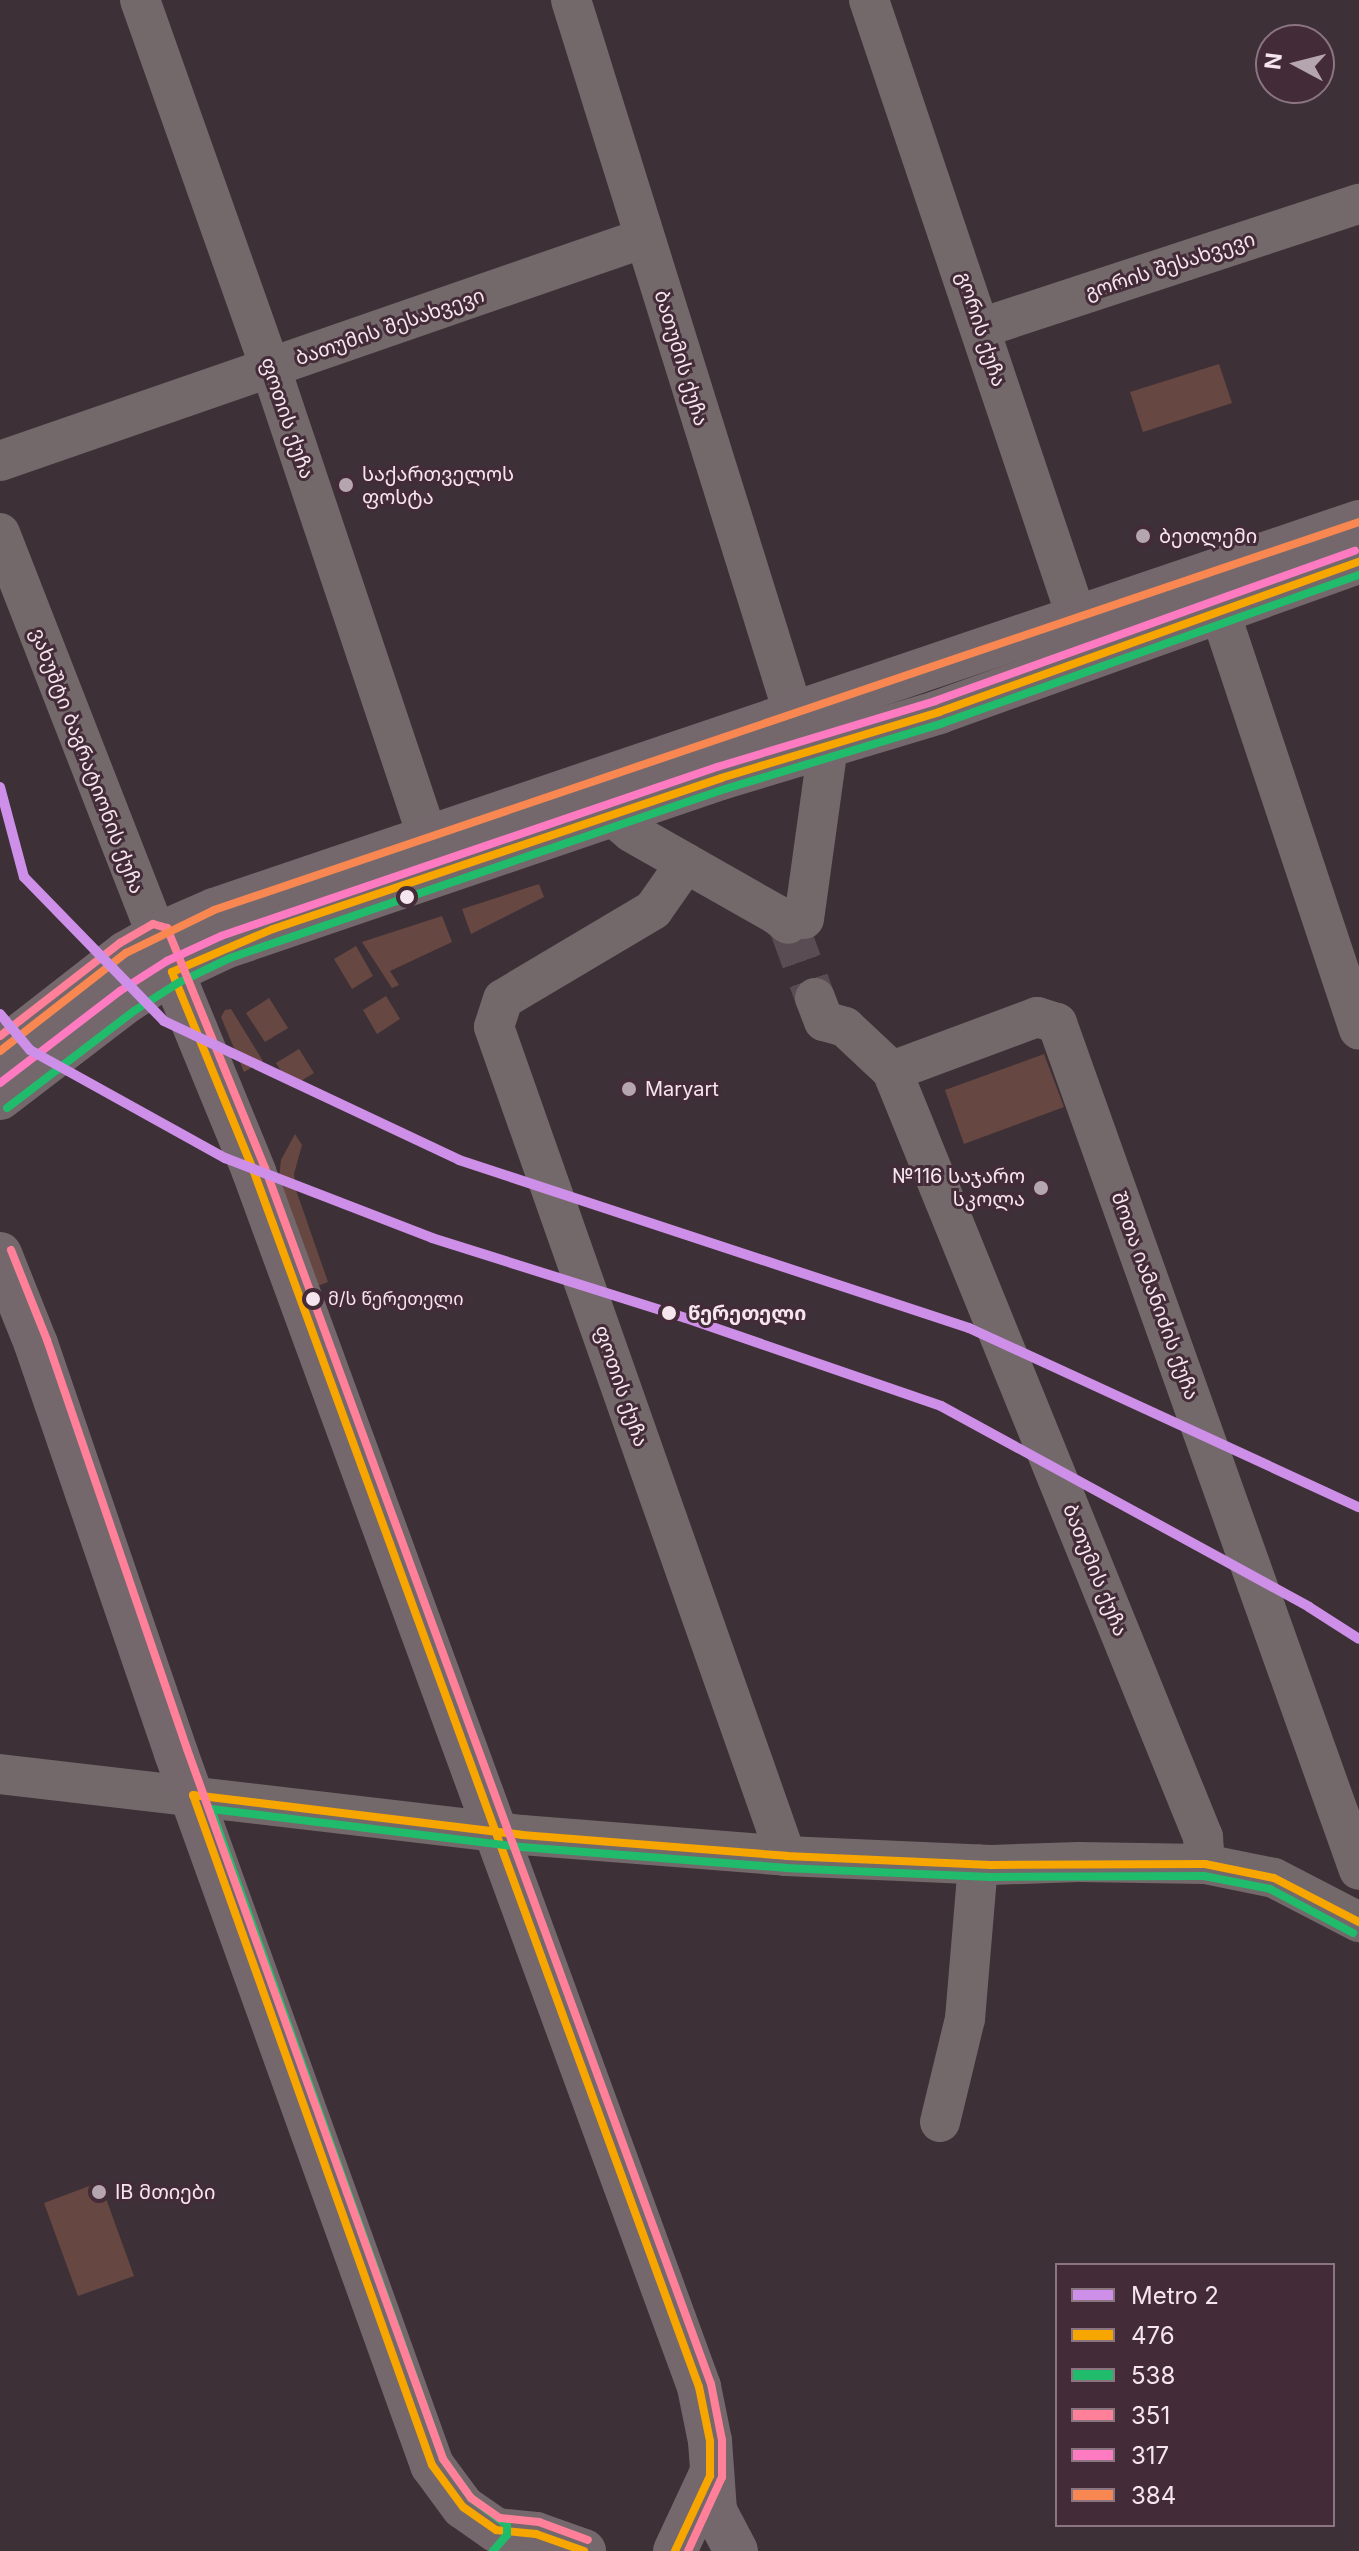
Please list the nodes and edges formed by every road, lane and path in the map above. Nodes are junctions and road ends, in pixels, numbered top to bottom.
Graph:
1 (140, 0) edge
2 (571, 0) edge
3 (869, 0) edge
4 (1359, 204) edge
5 (644, 238) junction
6 (981, 328) junction
7 (271, 369) junction
8 (0, 461) edge
9 (1359, 522) edge
10 (0, 533) edge
11 (1359, 562) edge
12 (1220, 612) junction
13 (17, 627) edge
14 (1084, 639) junction
15 (794, 715) junction
16 (828, 746) junction
17 (611, 815) junction
18 (428, 838) junction
19 (686, 863) junction
20 (164, 954) junction
21 (831, 1005) tunnel mouth
22 (1359, 1029) edge
23 (0, 1051) edge
24 (892, 1071) junction
25 (0, 1098) edge
26 (0, 1254) edge
27 (0, 1774) edge
28 (193, 1795) junction
29 (497, 1831) junction
30 (786, 1856) junction
31 (1205, 1864) junction
32 (978, 1865) junction
33 (1359, 1870) edge
34 (1359, 1922) edge
35 (940, 2122) dead end
36 (710, 2476) junction
37 (486, 2541) edge
38 (584, 2551) edge
39 (675, 2551) edge
40 (736, 2551) edge

1 - 7 street, ფოთის ქუჩა
2 - 5 street, ბათუმის ქუჩა
3 - 6 street, გორის ქუჩა
4 - 6 street, გორის შესახვევი
5 - 7 street, ბათუმის შესახვევი
5 - 15 street, ბათუმის ქუჩა
6 - 14 street, გორის ქუჩა
7 - 8 street, ბათუმის შესახვევი
7 - 18 street, ფოთის ქუჩა
9 - 14 main road
10 - 13 street, ვახუშტი ბაგრატიონის ქუჩა
11 - 12 main road
12 - 14 main road
12 - 22 street
13 - 20 street, ვახუშტი ბაგრატიონის ქუჩა
14 - 15 main road
14 - 16 main road
15 - 18 main road
16 - 17 main road
16 - 19 street
17 - 19 street
17 - 20 main road
18 - 20 main road
19 - 30 street, ფოთის ქუჩა
20 - 23 main road
20 - 25 main road
20 - 29 main road, ვახუშტი ბაგრატიონის ქუჩა
21 - 24 street, ბათუმის ქუჩა
24 - 31 street, ბათუმის ქუჩა
24 - 33 street, შოთა იამანიძის ქუჩა
26 - 28 main road
27 - 28 street
28 - 29 street
28 - 37 main road
29 - 30 street
29 - 36 main road, ვახუშტი ბაგრატიონის ქუჩა
30 - 32 street
31 - 32 street
31 - 34 street
32 - 35 street
36 - 39 main road, ვახუშტი ბაგრატიონის ქუჩა
36 - 40 main road, ვახუშტი ბაგრატიონის ქუჩა
37 - 38 main road

